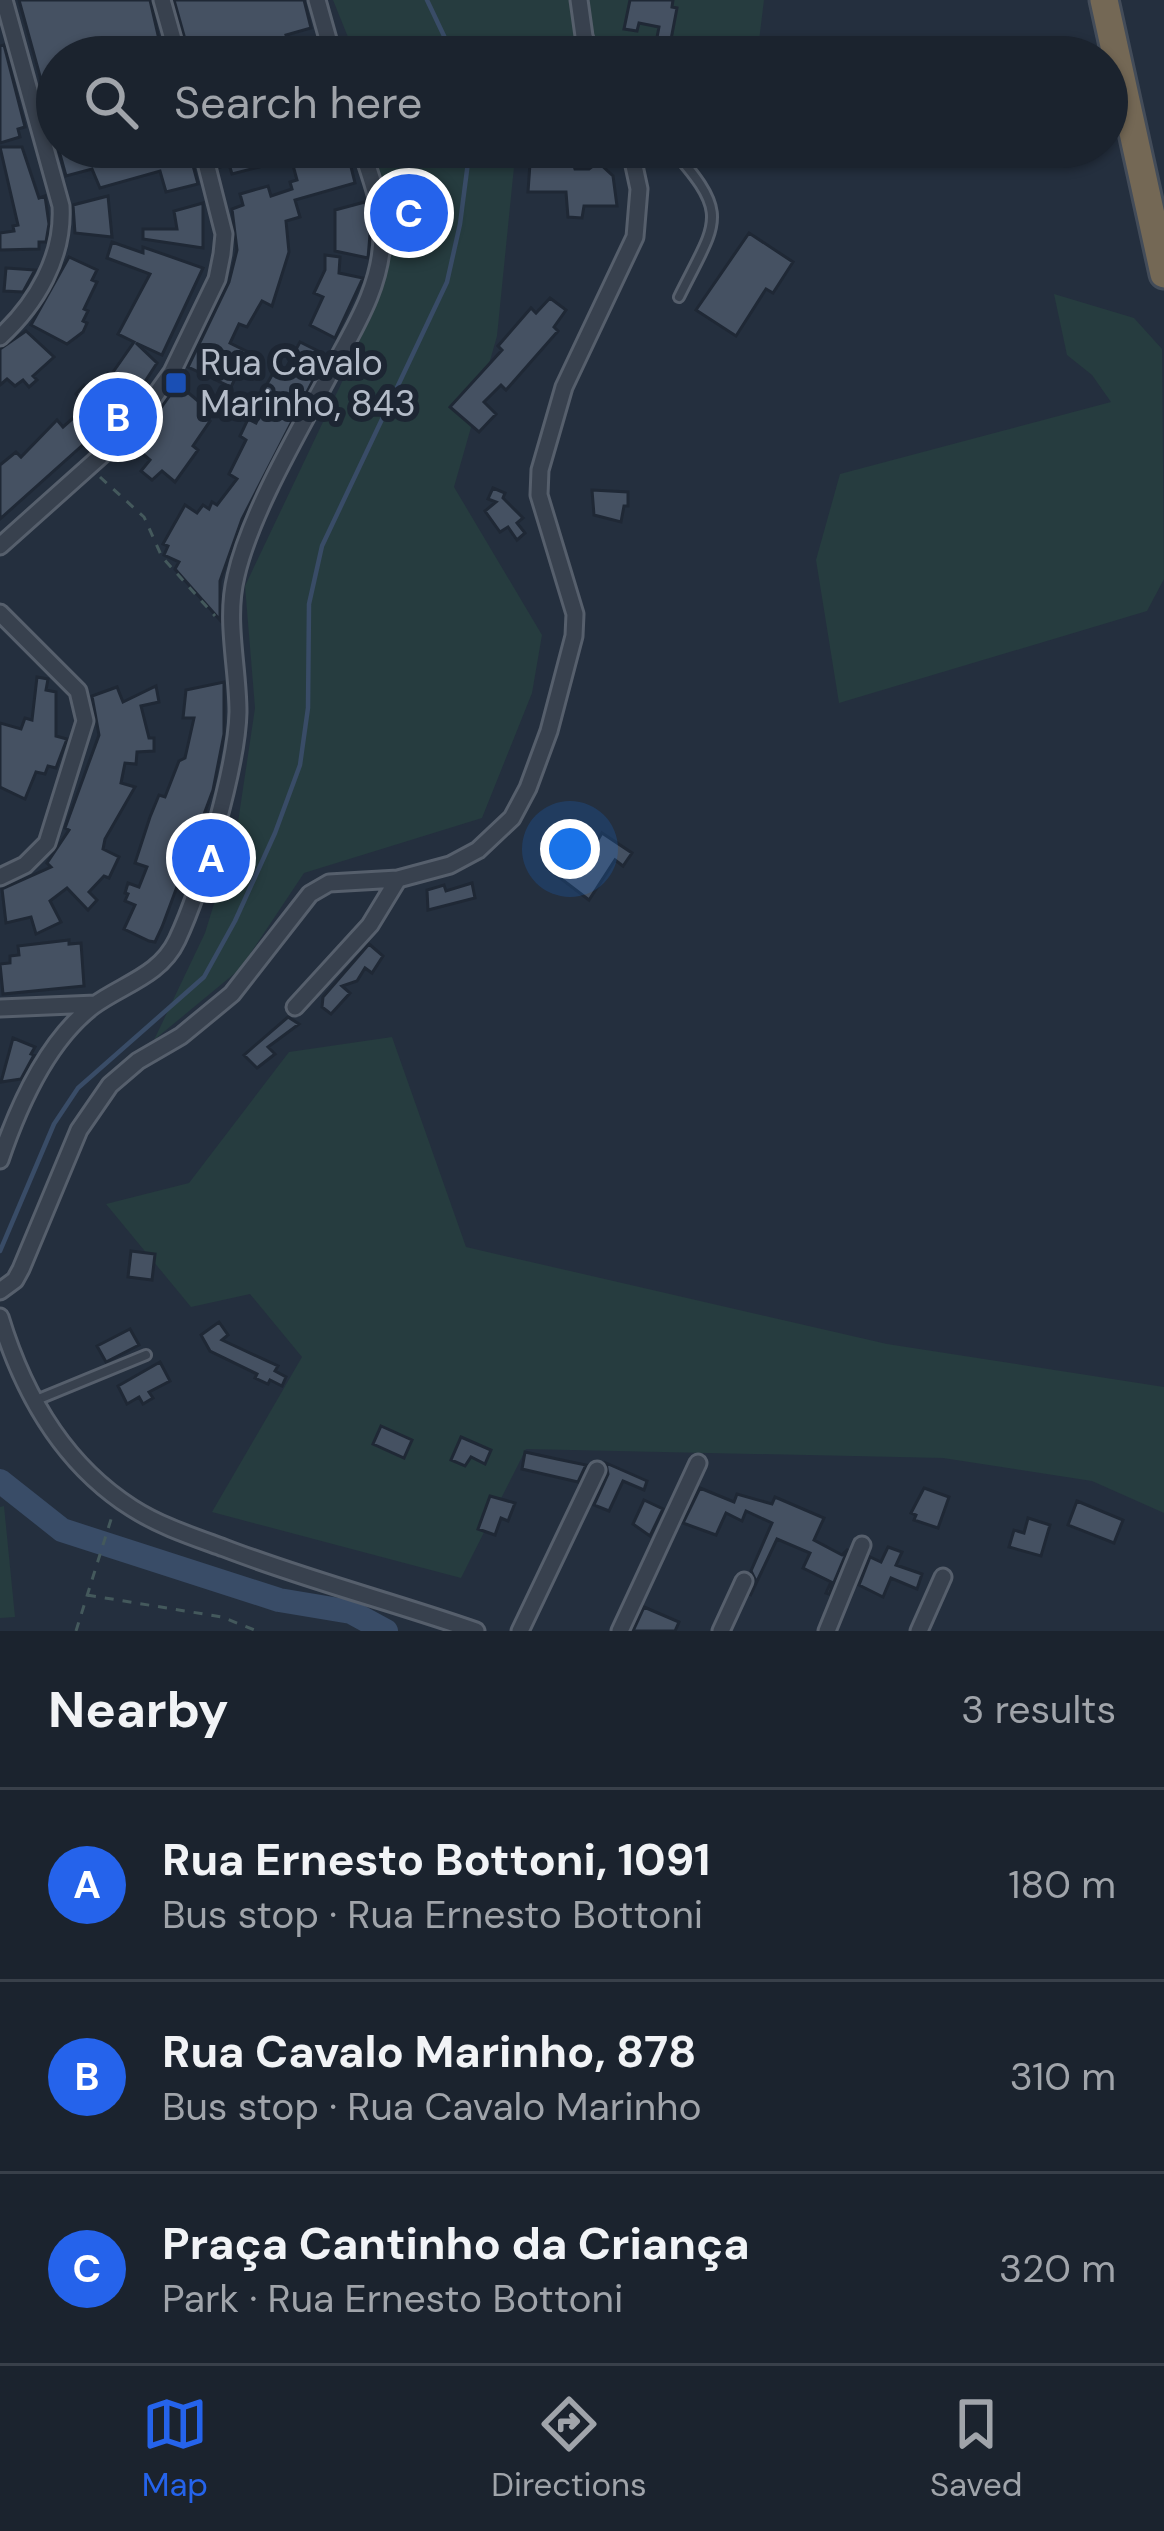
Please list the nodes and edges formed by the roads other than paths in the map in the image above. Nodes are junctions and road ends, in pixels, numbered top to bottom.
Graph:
1 (4, 0) edge
2 (162, 0) edge
3 (317, 0) edge
4 (579, 0) edge
5 (1104, 0) edge
6 (172, 36) edge
7 (327, 36) edge
8 (584, 36) edge
9 (1112, 36) edge
10 (1128, 110) edge
11 (36, 116) edge
12 (50, 168) edge
13 (207, 168) edge
14 (367, 168) edge
15 (634, 168) edge
16 (689, 168) edge
17 (1164, 274) edge
18 (679, 297) dead end
19 (0, 338) edge
20 (0, 546) edge
21 (0, 613) edge
22 (0, 878) edge
23 (398, 879) junction
24 (95, 1004) junction
25 (295, 1007) dead end
26 (0, 1008) edge
27 (2, 1152) edge
28 (0, 1292) edge
29 (0, 1317) edge
30 (146, 1354) dead end
31 (32, 1402) junction
32 (698, 1463) dead end
33 (597, 1470) dead end
34 (862, 1545) dead end
35 (943, 1577) dead end
36 (744, 1581) dead end
37 (476, 1631) edge
38 (520, 1631) edge
39 (620, 1631) edge
40 (721, 1631) edge
41 (826, 1631) edge
42 (919, 1631) edge

1 - 11 street
2 - 6 street
3 - 7 street
4 - 8 street
5 - 9 highway
10 - 17 highway
12 - 19 street
13 - 20 street
14 - 24 street
15 - 23 street
16 - 18 lane
21 - 22 street
23 - 25 street
23 - 28 street
24 - 26 street
24 - 27 street
29 - 31 street
30 - 31 lane
31 - 37 street
32 - 39 street
33 - 38 street
34 - 41 street
35 - 42 street
36 - 40 street

